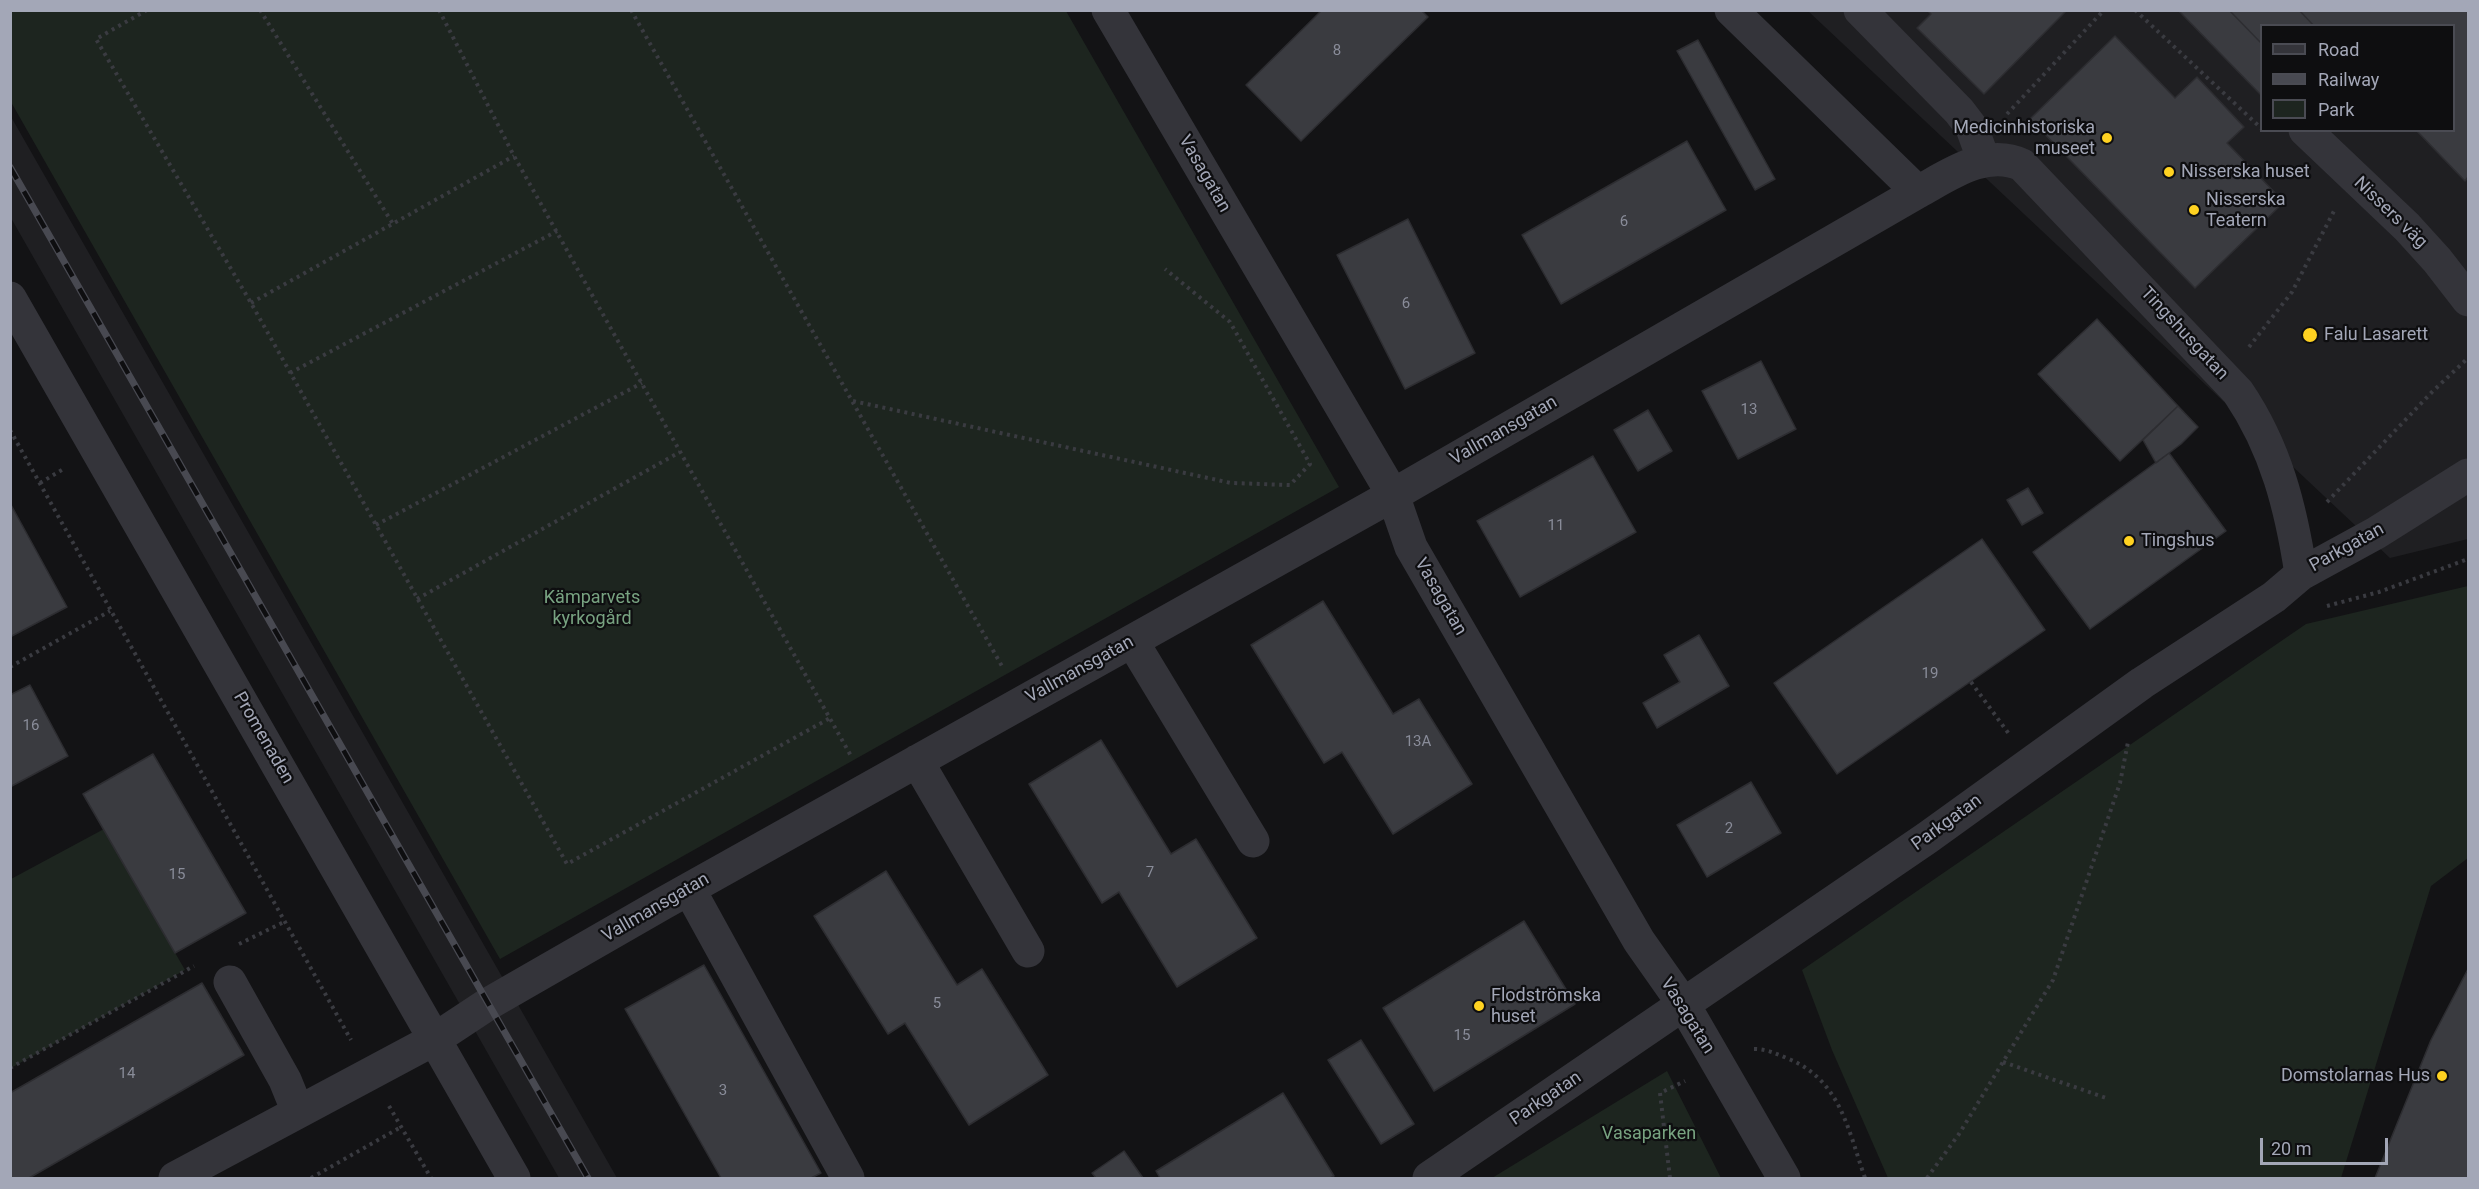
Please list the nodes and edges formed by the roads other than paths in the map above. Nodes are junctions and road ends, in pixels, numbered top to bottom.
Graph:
1 (1108, 10) edge
2 (1731, 10) edge
3 (1860, 10) edge
4 (2307, 132) edge
5 (1981, 153) junction
6 (1918, 192) junction
7 (10, 298) edge
8 (2469, 300) edge
9 (2469, 475) edge
10 (1393, 495) junction
11 (2301, 574) junction
12 (1132, 641) junction
13 (917, 762) junction
14 (1253, 841) dead end
15 (689, 889) junction
16 (1028, 951) dead end
17 (230, 982) dead end
18 (1684, 1005) junction
19 (435, 1039) junction
20 (298, 1112) junction
21 (176, 1179) edge
22 (514, 1179) edge
23 (848, 1179) edge
24 (1429, 1179) edge
25 (1784, 1179) edge

1 - 10 street, Vasagatan
2 - 6 street
3 - 5 street
4 - 8 street, Nissers väg
5 - 6 street, Vallmansgatan
5 - 11 street, Tingshusgatan
6 - 10 street, Vallmansgatan
7 - 19 street, Promenaden
9 - 11 street, Parkgatan
10 - 12 street, Vallmansgatan
10 - 18 street, Vasagatan
11 - 18 street, Parkgatan
12 - 13 street, Vallmansgatan
12 - 14 street
13 - 15 street, Vallmansgatan
13 - 16 street
15 - 19 street, Vallmansgatan
15 - 23 street
17 - 20 street
18 - 24 street, Parkgatan
18 - 25 street, Vasagatan
19 - 20 street, Vallmansgatan
19 - 22 street, Promenaden
20 - 21 street, Vallmansgatan

